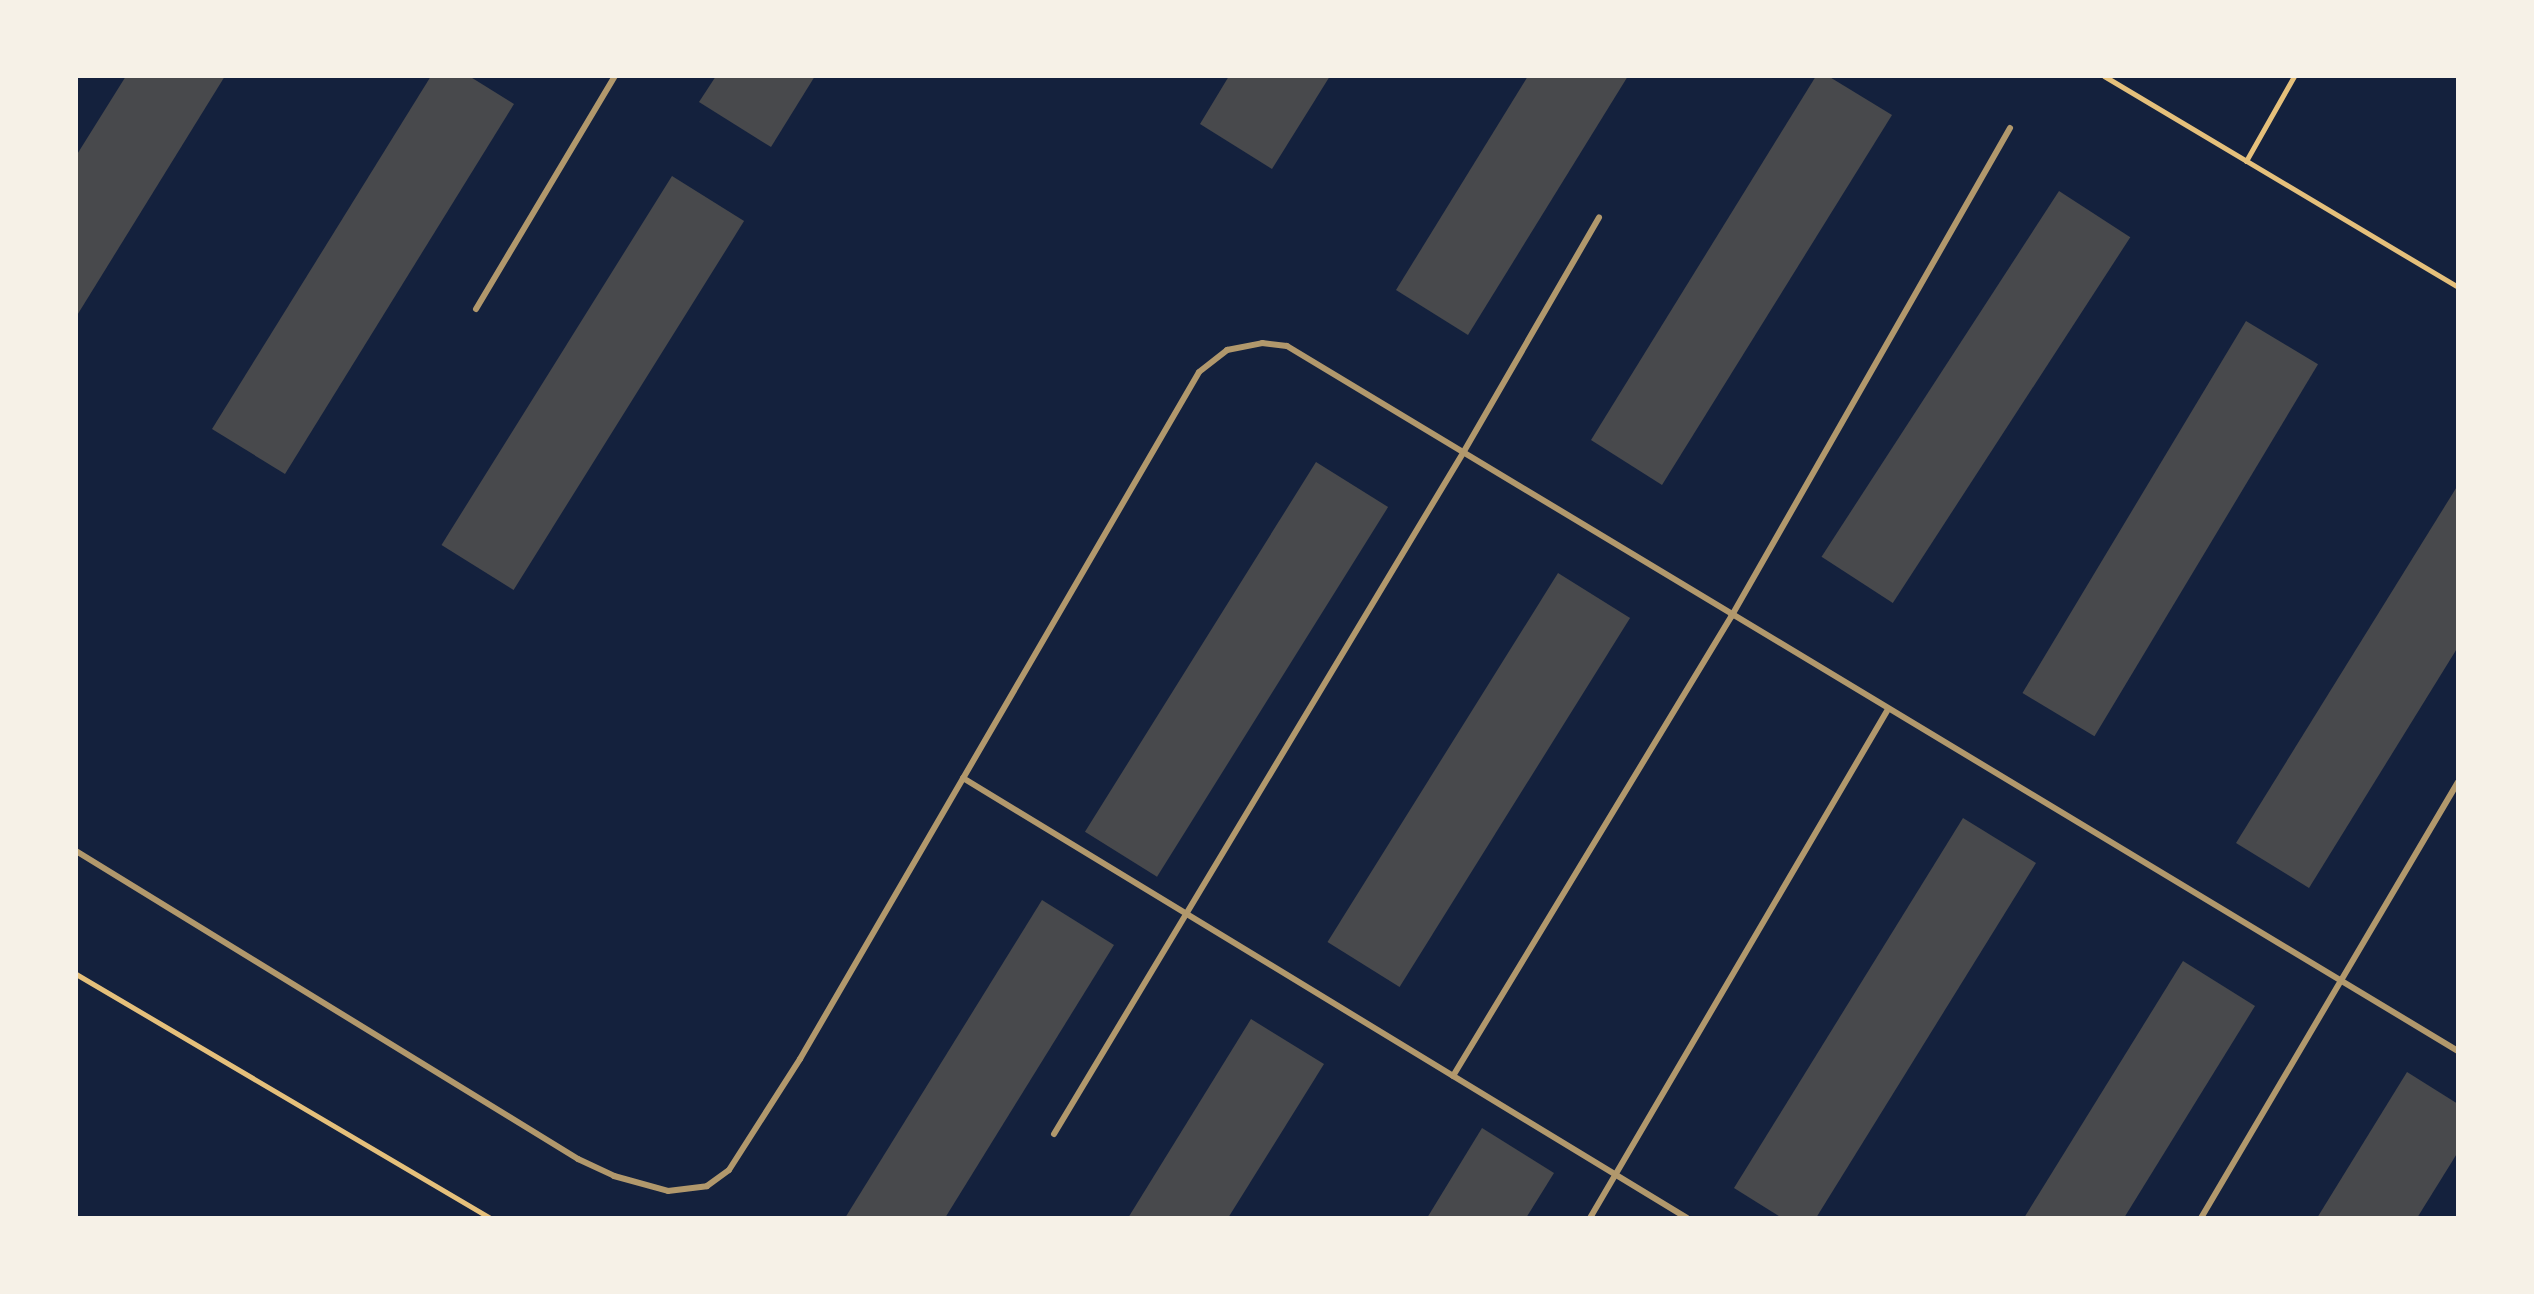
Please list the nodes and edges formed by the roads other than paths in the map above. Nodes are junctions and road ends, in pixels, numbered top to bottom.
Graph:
1 (612, 77) edge
2 (2010, 128) dead end
3 (1599, 217) dead end
4 (476, 309) dead end
5 (1463, 453) junction
6 (1731, 617) junction
7 (1887, 711) junction
8 (963, 778) junction
9 (2458, 782) edge
10 (76, 851) edge
11 (1184, 917) junction
12 (2341, 981) junction
13 (2458, 1051) edge
14 (1453, 1076) junction
15 (1054, 1134) dead end
16 (1615, 1174) junction
17 (1590, 1218) edge
18 (1687, 1218) edge
19 (2201, 1218) edge

1 - 4 lane
2 - 6 lane
3 - 5 lane
5 - 6 lane
5 - 8 lane
5 - 11 lane
6 - 7 lane
6 - 14 lane
7 - 12 lane
7 - 16 lane
8 - 10 lane
8 - 11 lane
9 - 12 lane
11 - 14 lane
11 - 15 lane
12 - 13 lane
12 - 19 lane
14 - 16 lane
16 - 17 lane
16 - 18 lane

